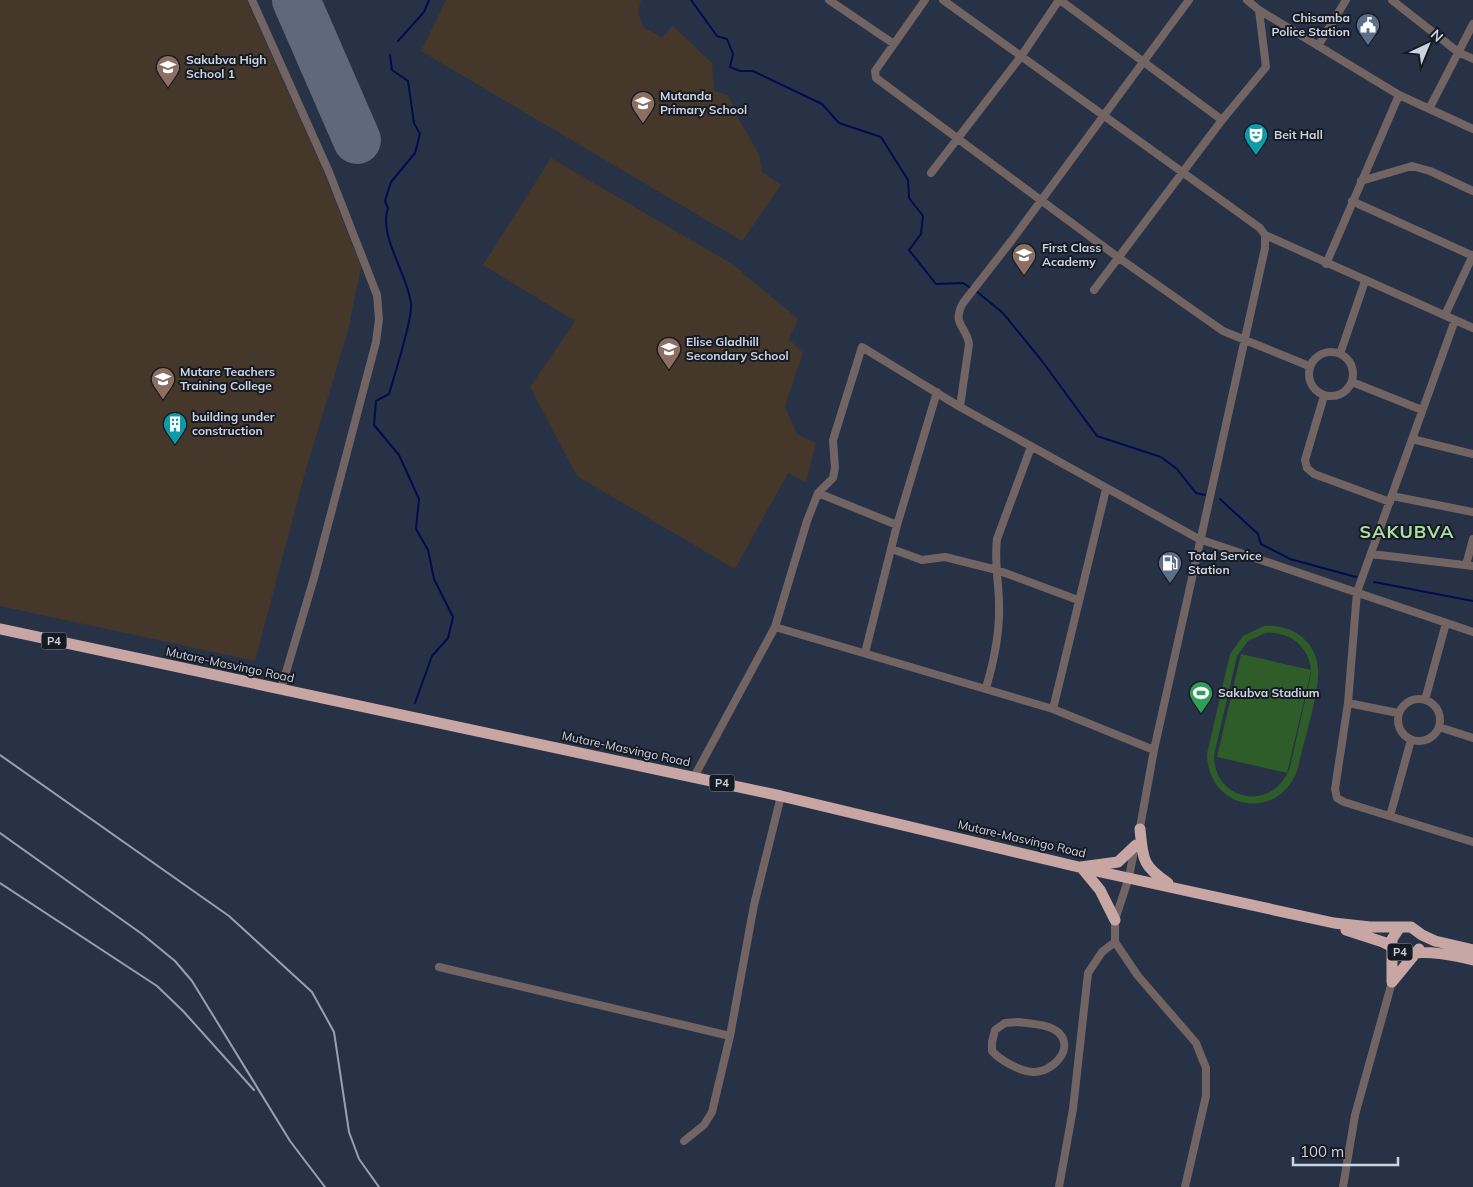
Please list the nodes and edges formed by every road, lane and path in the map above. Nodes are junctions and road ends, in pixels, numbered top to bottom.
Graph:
1 (252, 0) edge
2 (925, 0) edge
3 (943, 0) edge
4 (1059, 0) edge
5 (1189, 0) edge
6 (1247, 0) edge
7 (1346, 0) edge
8 (1392, 0) edge
9 (832, 1) edge
10 (1259, 10) junction
11 (1473, 24) edge
12 (894, 44) junction
13 (1318, 46) junction
14 (1458, 52) junction
15 (1022, 55) junction
16 (1473, 59) edge
17 (1143, 62) junction
18 (1399, 95) junction
19 (1429, 109) junction
20 (1104, 116) junction
21 (1222, 120) junction
22 (1473, 129) edge
23 (958, 138) junction
24 (931, 173) dead end
25 (1183, 173) junction
26 (1361, 181) junction
27 (1473, 191) edge
28 (1041, 199) junction
29 (1352, 201) junction
30 (1265, 235) junction
31 (1473, 255) edge
32 (1118, 258) junction
33 (1326, 264) junction
34 (1365, 281) junction
35 (1094, 290) dead end
36 (1445, 315) junction
37 (1455, 320) junction
38 (1473, 328) edge
39 (1244, 340) junction
40 (1340, 354) junction
41 (1310, 366) junction
42 (1352, 382) junction
43 (936, 392) junction
44 (1324, 396) junction
45 (960, 407) junction
46 (1422, 410) junction
47 (1412, 439) junction
48 (1031, 447) junction
49 (1473, 454) edge
50 (1106, 489) junction
51 (818, 493) junction
52 (1391, 499) junction
53 (1473, 512) edge
54 (897, 525) junction
55 (1199, 539) junction
56 (1473, 540) edge
57 (892, 549) junction
58 (1370, 554) junction
59 (1469, 565) edge
60 (997, 570) junction
61 (1357, 592) junction
62 (1078, 600) junction
63 (1446, 623) junction
64 (775, 627) junction
65 (0, 629) edge
66 (1473, 632) edge
67 (865, 652) junction
68 (986, 688) junction
69 (280, 689) junction
70 (1425, 700) junction
71 (1348, 703) junction
72 (1053, 709) junction
73 (1398, 713) junction
74 (1439, 726) junction
75 (1473, 738) edge
76 (1410, 740) junction
77 (1154, 750) junction
78 (694, 777) junction
79 (781, 796) junction
80 (1390, 816) junction
81 (1140, 829) junction
82 (1473, 842) edge
83 (1136, 844) junction
84 (1081, 867) junction
85 (1129, 877) junction
86 (1173, 887) junction
87 (1115, 920) junction
88 (1334, 922) junction
89 (1400, 927) junction
90 (1422, 935) junction
91 (1116, 942) junction
92 (1393, 947) junction
93 (1473, 950) edge
94 (1417, 952) junction
95 (1473, 960) edge
96 (439, 967) dead end
97 (1392, 982) junction
98 (730, 1036) junction
99 (992, 1042) joint
100 (684, 1141) dead end
101 (1059, 1187) edge
102 (1185, 1187) edge
103 (1342, 1187) edge

1 - 69 street
2 - 12 street
3 - 15 street
4 - 15 street
4 - 17 street
5 - 17 street
6 - 10 street
7 - 13 street
8 - 14 street
9 - 12 street
10 - 13 street
10 - 21 street
11 - 14 street
12 - 23 street
13 - 18 street
14 - 16 street
14 - 19 street
15 - 20 street
15 - 23 street
17 - 20 street
17 - 21 street
18 - 19 street
18 - 26 street
19 - 22 street
20 - 25 street
20 - 28 street
21 - 25 street
23 - 24 street
23 - 28 street
25 - 30 street
25 - 32 street
26 - 27 street
26 - 29 street
28 - 32 street
28 - 45 street
29 - 31 street
29 - 33 street
30 - 33 street
30 - 39 street
31 - 36 street
32 - 35 street
32 - 39 street
33 - 34 street
34 - 36 street
34 - 40 street
36 - 37 street
37 - 38 street
37 - 46 street
39 - 41 street
39 - 55 street
40 - 41 street
40 - 42 street
41 - 44 street
42 - 44 street
42 - 46 street
43 - 45 street
43 - 51 street
43 - 54 street
44 - 52 street
45 - 48 street
46 - 47 street
47 - 49 street
47 - 52 street
48 - 50 street
48 - 60 street
50 - 55 street
50 - 62 street
51 - 54 street
51 - 64 street
52 - 53 street
52 - 58 street
54 - 57 street
55 - 61 street
55 - 77 street
56 - 59 street
57 - 60 street
57 - 67 street
58 - 59 street
58 - 61 street
60 - 62 street
60 - 68 street
61 - 63 street
61 - 71 street
62 - 72 street
63 - 66 street
63 - 70 street
64 - 67 street
64 - 78 street
65 - 69 highway, Mutare-Masvingo Road / P4
67 - 68 street
68 - 72 street
69 - 78 highway, Mutare-Masvingo Road / P4
70 - 73 street
70 - 74 street
71 - 73 street
71 - 80 street
72 - 77 street
73 - 76 street
74 - 75 street
74 - 76 street
76 - 80 street
77 - 81 street
78 - 79 highway, Mutare-Masvingo Road / P4
79 - 84 highway, Mutare-Masvingo Road / P4
79 - 98 street
80 - 82 street
81 - 83 street
81 - 86 highway
83 - 84 highway
83 - 85 street
84 - 85 highway, Mutare-Masvingo Road / P4
84 - 87 highway
85 - 86 highway, Mutare-Masvingo Road / P4
85 - 87 street
86 - 88 highway, Mutare-Masvingo Road / P4
87 - 91 street
88 - 89 highway, Mutare-Masvingo Road / P4
88 - 92 highway, Mutare-Masvingo Road / P4
89 - 90 highway, Mutare-Masvingo Road / P4
89 - 92 highway
90 - 93 highway, Mutare-Masvingo Road / P4
90 - 94 highway
91 - 101 street
91 - 102 street
92 - 94 highway, Mutare-Masvingo Road / P4
92 - 97 highway
94 - 95 highway, Mutare-Masvingo Road / P4
94 - 97 highway
96 - 98 street
97 - 103 street
98 - 100 street
99 - 99 street

